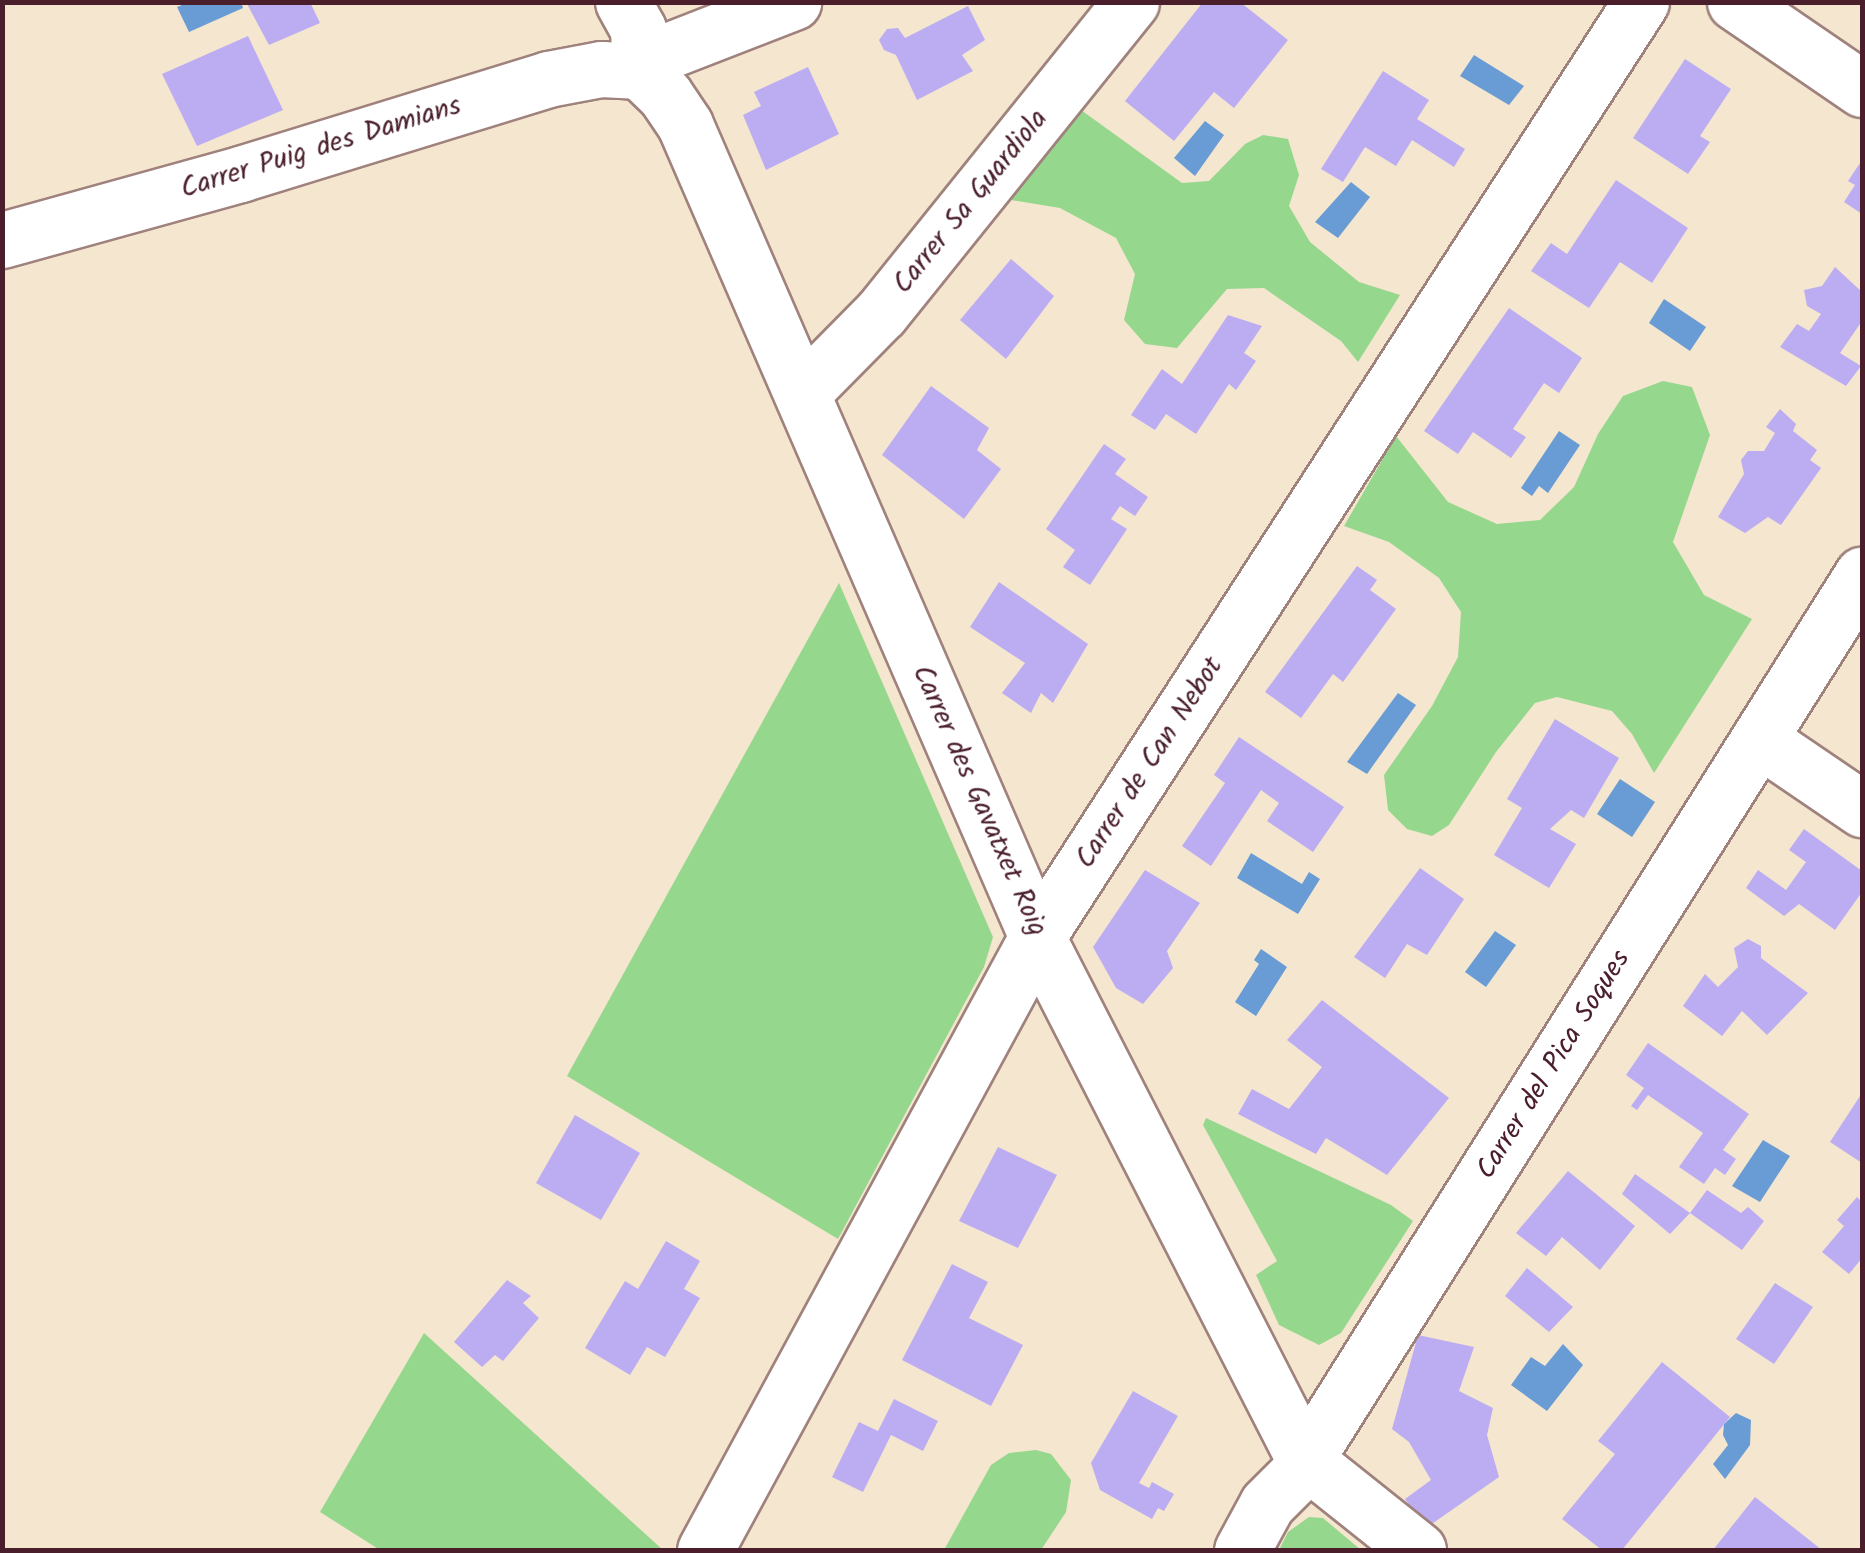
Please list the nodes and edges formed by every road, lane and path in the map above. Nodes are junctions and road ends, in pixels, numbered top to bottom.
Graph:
1 (624, 2) edge
2 (793, 2) edge
3 (1131, 2) edge
4 (1642, 2) edge
5 (1735, 2) edge
6 (640, 70) junction
7 (1862, 89) edge
8 (2, 240) edge
9 (802, 393) junction
10 (1862, 576) edge
11 (1760, 739) junction
12 (1862, 809) edge
13 (1037, 937) junction
14 (1304, 1459) junction
15 (705, 1550) edge
16 (1242, 1550) edge
17 (1418, 1550) edge

1 - 6 street
2 - 6 street
3 - 9 street, Carrer Sa Guardiola
4 - 13 street, Carrer de Can Nebot
5 - 7 street
6 - 8 street, Carrer Puig des Damians
6 - 9 street, Carrer des Gavatxet Roig
9 - 13 street, Carrer des Gavatxet Roig
10 - 11 street, Carrer del Pica Soques
11 - 12 street
11 - 14 street, Carrer del Pica Soques
13 - 14 street, Carrer des Gavatxet Roig
13 - 15 street, Carrer de Can Nebot
14 - 16 street, Carrer del Pica Soques
14 - 17 street, Carrer des Gavatxet Roig

